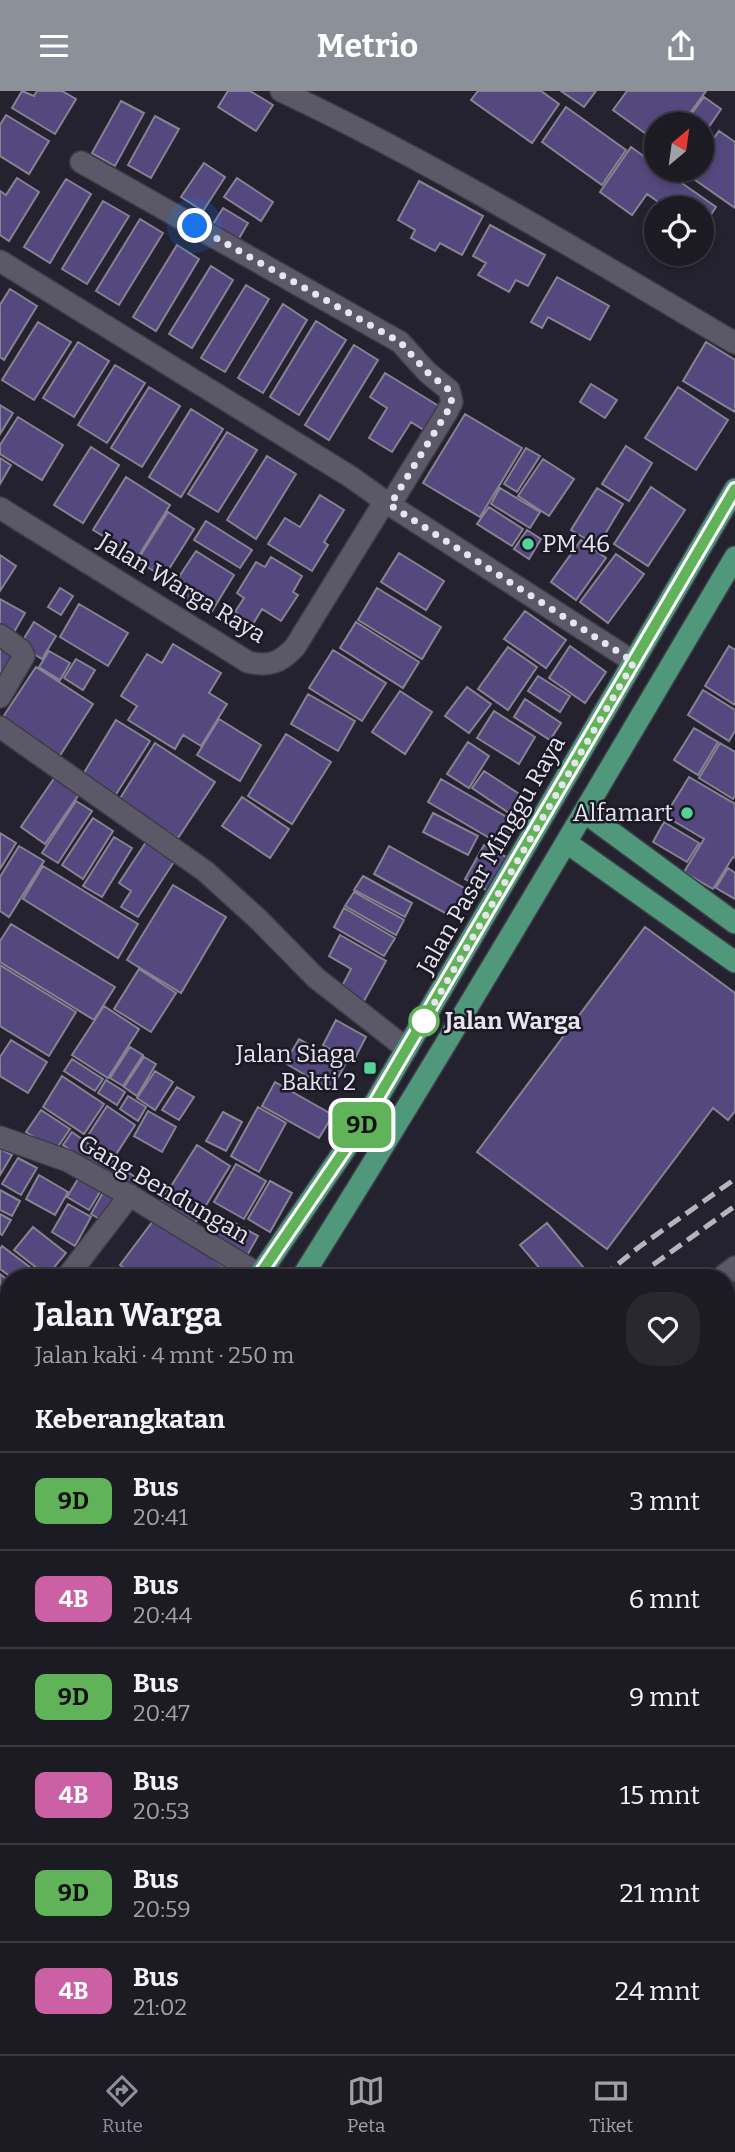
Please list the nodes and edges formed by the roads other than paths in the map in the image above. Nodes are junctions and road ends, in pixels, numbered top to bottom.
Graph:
1 (281, 91) edge
2 (81, 162) dead end
3 (0, 261) edge
4 (735, 343) edge
5 (735, 489) edge
6 (387, 503) junction
7 (0, 509) edge
8 (735, 557) edge
9 (0, 635) edge
10 (634, 662) junction
11 (0, 697) edge
12 (0, 727) edge
13 (584, 812) junction
14 (567, 843) junction
15 (735, 923) edge
16 (735, 962) edge
17 (407, 1049) junction
18 (0, 1137) edge
19 (132, 1196) junction
20 (73, 1269) edge
21 (248, 1269) edge
22 (264, 1269) edge
23 (307, 1269) edge

1 - 4 street
2 - 6 street, Jalan Warga Raya
3 - 6 street
5 - 10 main road, Jalan Pasar Minggu Raya
6 - 7 street, Jalan Warga Raya
6 - 10 street
8 - 13 main road
9 - 11 street
10 - 17 main road, Jalan Pasar Minggu Raya
12 - 17 street
13 - 14 main road
13 - 15 main road
14 - 16 main road
14 - 23 main road
17 - 22 main road, Jalan Pasar Minggu Raya
18 - 19 street, Gang Bendungan
19 - 20 street
19 - 21 street, Gang Bendungan

